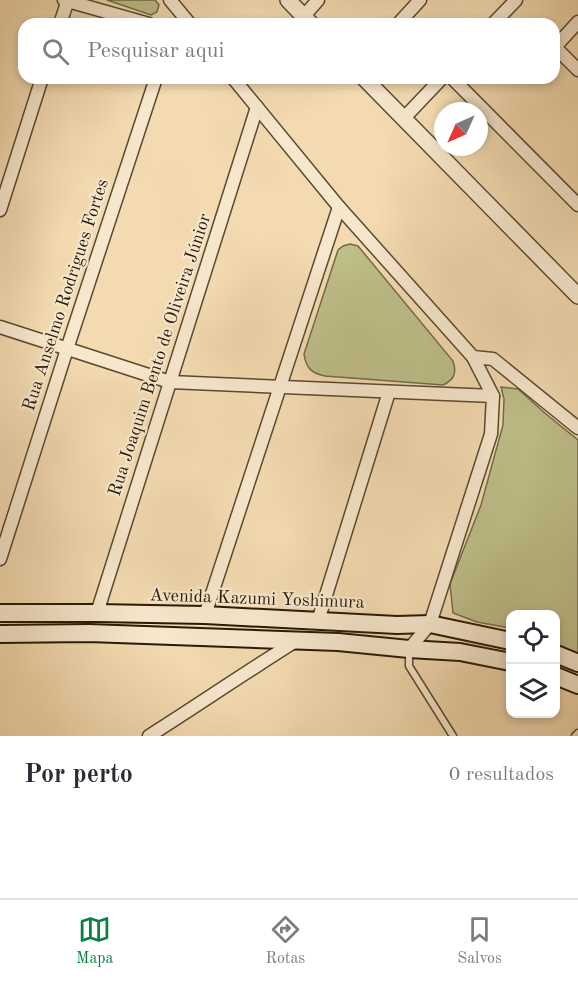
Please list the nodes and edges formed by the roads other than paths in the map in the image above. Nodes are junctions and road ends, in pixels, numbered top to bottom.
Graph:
1 (66, 0) edge
2 (170, 0) edge
3 (288, 0) edge
4 (318, 0) edge
5 (420, 0) edge
6 (516, 0) edge
7 (62, 18) edge
8 (128, 18) edge
9 (185, 18) edge
10 (306, 18) edge
11 (309, 18) edge
12 (404, 18) edge
13 (500, 18) edge
14 (578, 22) edge
15 (560, 42) edge
16 (560, 52) edge
17 (578, 70) edge
18 (40, 84) edge
19 (154, 84) edge
20 (238, 84) edge
21 (370, 84) edge
22 (436, 84) edge
23 (458, 84) edge
24 (257, 107) junction
25 (404, 118) junction
26 (578, 205) edge
27 (339, 207) junction
28 (0, 210) edge
29 (578, 296) edge
30 (0, 327) edge
31 (67, 349) junction
32 (473, 357) junction
33 (170, 382) junction
34 (280, 387) junction
35 (389, 392) junction
36 (493, 396) junction
37 (578, 428) edge
38 (0, 559) edge
39 (97, 612) junction
40 (0, 613) edge
41 (205, 615) junction
42 (318, 621) junction
43 (430, 624) junction
44 (0, 634) edge
45 (506, 640) edge
46 (296, 641) junction
47 (409, 649) junction
48 (560, 656) edge
49 (506, 661) edge
50 (578, 663) edge
51 (560, 678) edge
52 (578, 685) edge
53 (149, 736) edge
54 (453, 736) edge

1 - 7 street
1 - 8 street
2 - 9 street
3 - 10 street
4 - 11 street
5 - 12 street
6 - 13 street
14 - 15 street
16 - 17 street
18 - 28 street
19 - 31 street, Rua Anselmo Rodrigues Fortes
20 - 24 street
21 - 25 street
22 - 25 street
23 - 26 street
24 - 27 street
24 - 33 street, Rua Joaquim Bento de Oliveira Júnior
25 - 29 street
27 - 32 street
27 - 34 street
30 - 31 street
31 - 33 street
31 - 38 street, Rua Anselmo Rodrigues Fortes
32 - 36 street
32 - 37 street
33 - 34 street
33 - 39 street, Rua Joaquim Bento de Oliveira Júnior
34 - 35 street
34 - 41 street
35 - 36 street
35 - 42 street
36 - 43 street
39 - 40 main road, Avenida Kazumi Yoshimura
39 - 41 main road, Avenida Kazumi Yoshimura
41 - 42 main road, Avenida Kazumi Yoshimura
42 - 43 main road, Avenida Kazumi Yoshimura
43 - 45 main road, Avenida Kazumi Yoshimura
43 - 47 street
44 - 46 main road
46 - 47 main road
46 - 53 street
47 - 49 main road
47 - 54 lane
48 - 50 main road
51 - 52 main road

